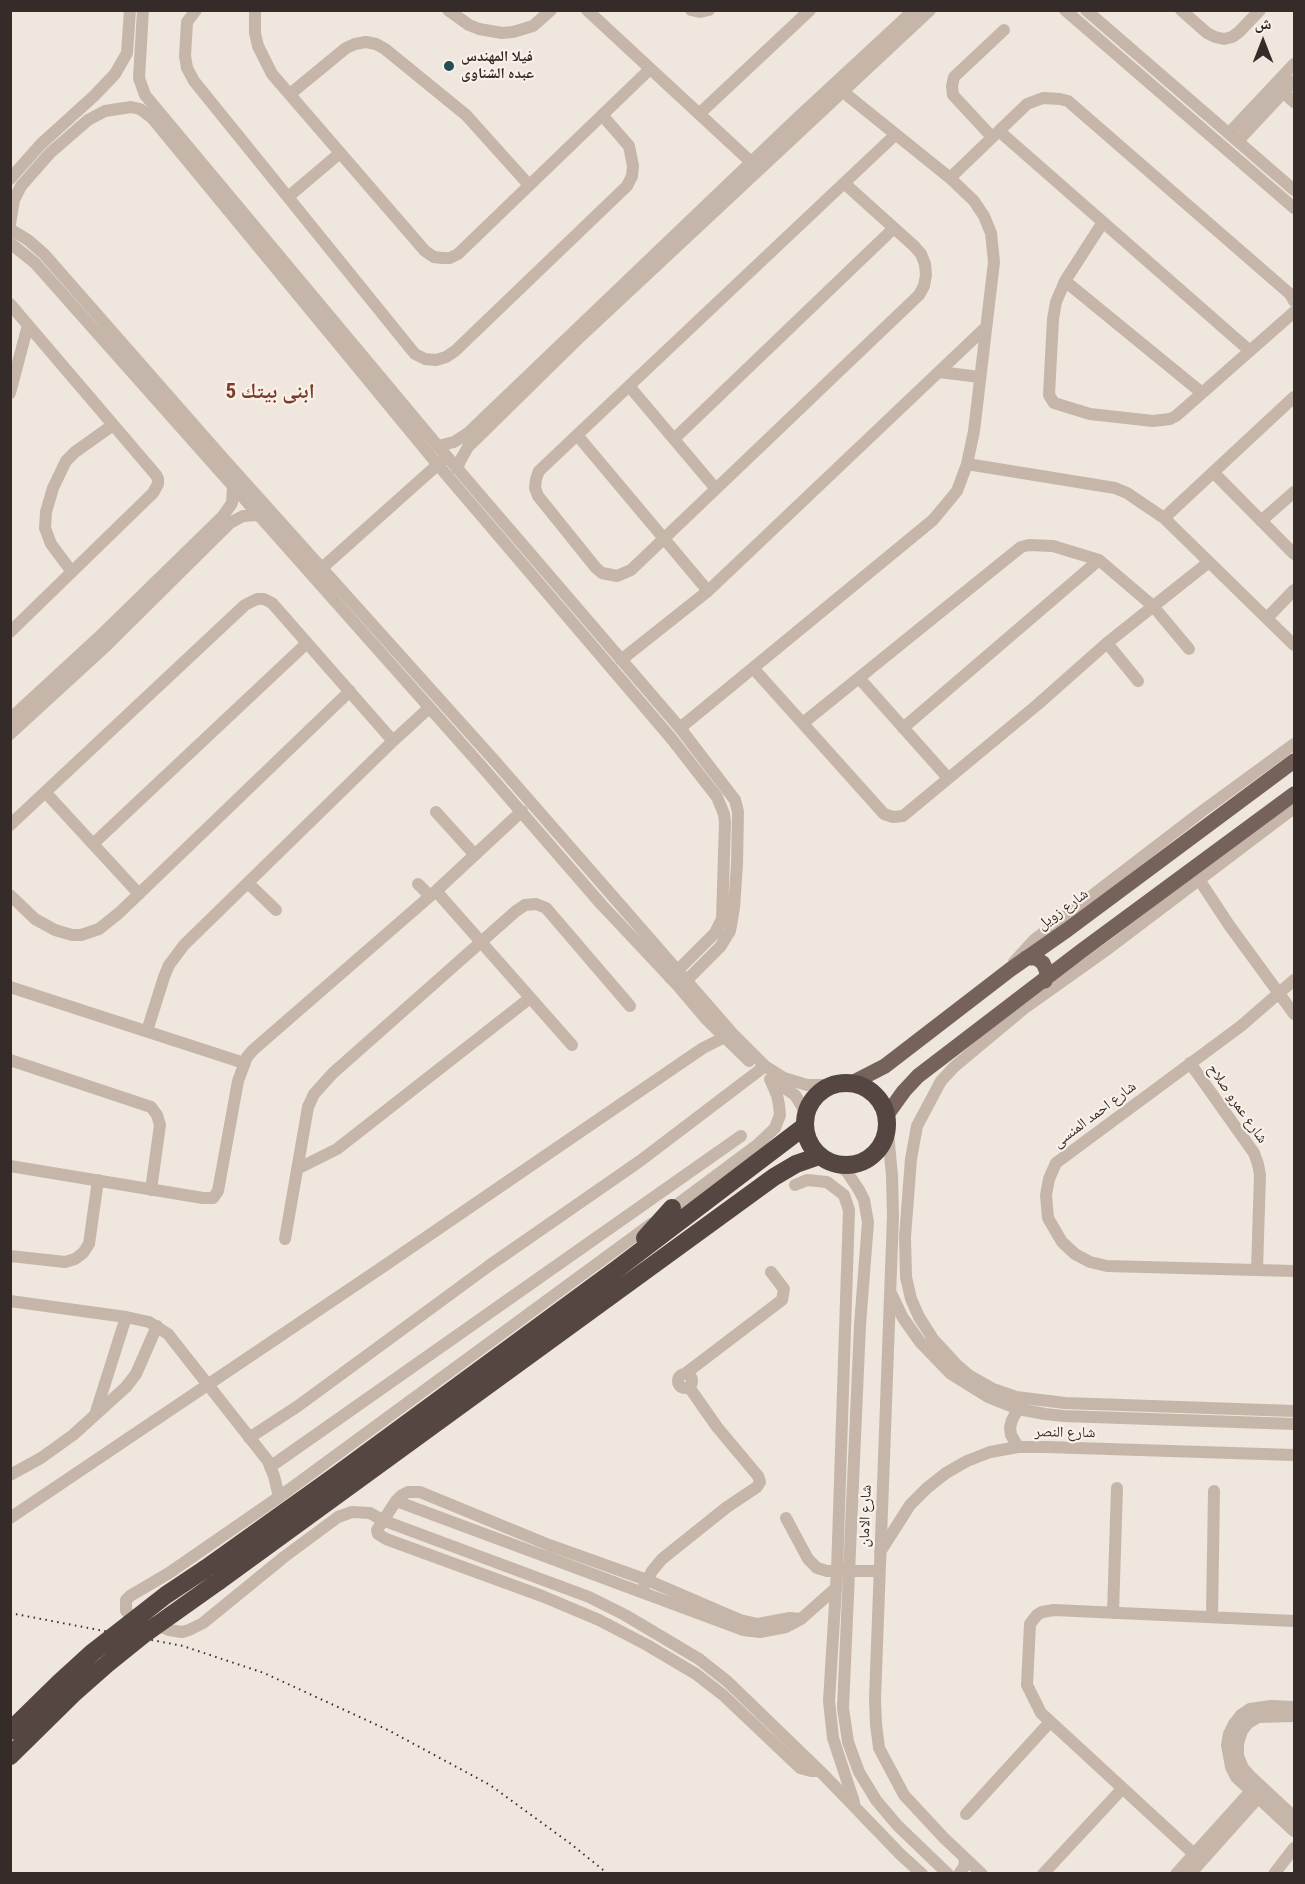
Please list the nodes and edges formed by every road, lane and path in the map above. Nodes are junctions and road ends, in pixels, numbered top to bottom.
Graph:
1 (130, 10) edge
2 (143, 10) edge
3 (196, 10) edge
4 (255, 10) edge
5 (448, 10) edge
6 (551, 10) edge
7 (587, 10) edge
8 (691, 10) edge
9 (709, 10) edge
10 (810, 10) edge
11 (914, 10) edge
12 (930, 10) edge
13 (1065, 10) edge
14 (1086, 10) edge
15 (1181, 10) edge
16 (1260, 10) edge
17 (1004, 30) dead end
18 (133, 53) junction
19 (1294, 64) edge
20 (650, 69) junction
21 (1294, 81) edge
22 (842, 91) junction
23 (1182, 93) junction
24 (1284, 93) junction
25 (290, 94) junction
26 (1294, 102) edge
27 (1174, 103) junction
28 (150, 109) junction
29 (78, 110) junction
30 (699, 114) junction
31 (602, 115) junction
32 (88, 120) junction
33 (798, 125) junction
34 (996, 134) junction
35 (895, 135) junction
36 (1234, 137) junction
37 (340, 153) junction
38 (751, 162) junction
39 (950, 178) junction
40 (10, 179) edge
41 (1284, 181) junction
42 (844, 183) junction
43 (529, 185) junction
44 (1294, 190) edge
45 (1275, 192) junction
46 (288, 197) junction
47 (1294, 208) edge
48 (709, 209) junction
49 (1103, 222) junction
50 (10, 224) edge
51 (894, 228) junction
52 (10, 229) edge
53 (10, 243) edge
54 (1065, 281) junction
55 (1294, 301) edge
56 (10, 304) edge
57 (1294, 312) edge
58 (28, 325) junction
59 (985, 328) junction
60 (1250, 351) junction
61 (365, 367) junction
62 (939, 372) junction
63 (980, 377) junction
64 (629, 386) junction
65 (10, 393) edge
66 (1202, 393) junction
67 (1294, 397) edge
68 (113, 425) junction
69 (577, 435) junction
70 (471, 437) junction
71 (674, 439) junction
72 (438, 446) junction
73 (442, 461) junction
74 (967, 464) junction
75 (457, 469) junction
76 (1213, 472) junction
77 (232, 487) junction
78 (716, 489) junction
79 (1294, 492) edge
80 (258, 515) junction
81 (1164, 518) junction
82 (227, 520) junction
83 (1261, 521) junction
84 (664, 539) junction
85 (1294, 554) edge
86 (1099, 560) junction
87 (1209, 562) junction
88 (322, 568) junction
89 (534, 568) junction
90 (72, 572) junction
91 (1294, 590) edge
92 (708, 591) junction
93 (1153, 606) junction
94 (1267, 618) junction
95 (10, 632) edge
96 (102, 642) junction
97 (307, 643) junction
98 (1107, 643) junction
99 (1294, 645) edge
100 (1189, 649) dead end
101 (621, 660) junction
102 (753, 668) junction
103 (859, 678) junction
104 (1138, 681) dead end
105 (350, 691) junction
106 (429, 708) junction
107 (10, 719) edge
108 (802, 723) junction
109 (680, 728) junction
110 (903, 728) junction
111 (10, 734) edge
112 (393, 741) junction
113 (1294, 744) edge
114 (1294, 760) edge
115 (489, 764) junction
116 (948, 778) junction
117 (46, 793) junction
118 (1294, 794) edge
119 (522, 811) junction
120 (436, 812) dead end
121 (1293, 814) edge
122 (1205, 818) junction
123 (10, 825) edge
124 (93, 844) junction
125 (475, 855) junction
126 (730, 864) junction
127 (1200, 881) junction
128 (248, 883) junction
129 (418, 884) dead end
130 (433, 893) junction
131 (139, 894) junction
132 (10, 895) edge
133 (276, 910) dead end
134 (1067, 930) junction
135 (481, 942) junction
136 (1080, 952) junction
137 (1026, 958) junction
138 (1011, 969) junction
139 (678, 976) junction
140 (1294, 980) edge
141 (1045, 981) junction
142 (10, 987) edge
143 (1280, 992) junction
144 (530, 998) junction
145 (630, 1006) dead end
146 (1294, 1014) edge
147 (147, 1031) junction
148 (729, 1035) junction
149 (572, 1045) dead end
150 (10, 1060) edge
151 (1190, 1063) junction
152 (244, 1064) junction
153 (765, 1072) junction
154 (843, 1084) junction
155 (886, 1119) junction
156 (805, 1121) junction
157 (741, 1136) dead end
158 (819, 1156) junction
159 (839, 1165) junction
160 (10, 1166) edge
161 (297, 1169) junction
162 (98, 1180) junction
163 (795, 1185) dead end
164 (151, 1190) junction
165 (672, 1208) junction
166 (285, 1239) dead end
167 (10, 1256) edge
168 (617, 1269) junction
169 (1257, 1270) junction
170 (1294, 1271) edge
171 (771, 1272) dead end
172 (906, 1277) junction
173 (891, 1278) junction
174 (890, 1292) junction
175 (10, 1301) edge
176 (126, 1317) junction
177 (157, 1326) junction
178 (208, 1385) junction
179 (1018, 1409) junction
180 (1294, 1411) edge
181 (95, 1416) junction
182 (1277, 1417) junction
183 (1294, 1424) edge
184 (249, 1438) junction
185 (1018, 1447) junction
186 (1294, 1455) edge
187 (270, 1467) junction
188 (10, 1475) edge
189 (1117, 1488) dead end
190 (1214, 1491) dead end
191 (279, 1497) junction
192 (10, 1518) edge
193 (786, 1518) dead end
194 (382, 1520) junction
195 (880, 1553) junction
196 (843, 1571) junction
197 (879, 1571) junction
198 (644, 1586) junction
199 (836, 1588) junction
200 (1113, 1613) junction
201 (1212, 1617) junction
202 (634, 1620) junction
203 (1294, 1621) edge
204 (626, 1634) junction
205 (704, 1662) junction
206 (696, 1674) junction
207 (1294, 1707) edge
208 (1294, 1716) edge
209 (1050, 1722) junction
210 (10, 1731) edge
211 (10, 1756) edge
212 (820, 1771) junction
213 (1122, 1789) junction
214 (1254, 1795) junction
215 (856, 1808) junction
216 (966, 1814) dead end
217 (889, 1815) junction
218 (1294, 1817) edge
219 (1231, 1821) junction
220 (874, 1828) junction
221 (1294, 1831) edge
222 (1294, 1848) edge
223 (1194, 1854) junction
224 (963, 1856) junction
225 (922, 1874) edge
226 (948, 1874) edge
227 (959, 1874) edge
228 (982, 1874) edge
229 (1043, 1874) edge
230 (1176, 1874) edge
231 (1190, 1874) edge
232 (1274, 1874) edge

1 - 18 street
2 - 18 street
3 - 46 street
4 - 25 street
5 - 6 street
7 - 20 street
8 - 9 street
10 - 30 street
11 - 33 street
12 - 22 street
13 - 27 street
14 - 23 street
15 - 16 street
17 - 34 street
18 - 28 street
18 - 29 street
19 - 36 street
20 - 30 street
20 - 31 street
21 - 24 street
22 - 33 street
22 - 35 street
23 - 27 street
23 - 36 street
24 - 26 street
24 - 36 street
25 - 37 street
25 - 43 street
27 - 45 street
28 - 32 street
28 - 61 street
29 - 32 street
29 - 40 street
30 - 38 street
31 - 43 street
31 - 46 street
32 - 50 street
33 - 38 street
33 - 48 street
34 - 39 street
34 - 49 street
34 - 55 street
35 - 39 street
35 - 42 street
36 - 41 street
37 - 43 street
37 - 46 street
38 - 48 street
39 - 59 street
41 - 44 street
41 - 45 street
42 - 51 street
42 - 64 street
45 - 47 street
48 - 70 street
49 - 54 street
49 - 60 street
51 - 71 street
51 - 78 street
52 - 88 street
53 - 77 street
54 - 66 street
54 - 66 street
56 - 58 street
57 - 60 street
58 - 65 street
58 - 68 street
59 - 62 street
59 - 63 street
60 - 66 street
61 - 72 street
61 - 73 street
62 - 63 street
62 - 92 street
63 - 74 street
64 - 69 street
64 - 71 street
67 - 76 street
68 - 90 street
68 - 90 street
69 - 84 street
69 - 84 street
70 - 72 street
70 - 75 street
71 - 78 street
72 - 73 street
73 - 75 street
73 - 88 street
73 - 89 street
74 - 81 street
74 - 102 street
75 - 89 street
76 - 81 street
76 - 83 street
77 - 80 street
77 - 82 street
78 - 84 street
79 - 83 street
80 - 82 street
80 - 106 street
81 - 87 street
82 - 96 street
83 - 85 street
84 - 92 street
86 - 93 street
86 - 103 street
86 - 110 street
87 - 93 street
87 - 94 street
88 - 115 street
89 - 101 street
89 - 126 street
90 - 95 street
91 - 94 street
92 - 101 street
93 - 98 street
93 - 100 street
94 - 99 street
96 - 107 street
96 - 111 street
97 - 105 street
97 - 117 street
97 - 124 street
98 - 104 street
98 - 116 street
101 - 109 street
102 - 108 street
102 - 109 street
103 - 108 street
103 - 110 street
105 - 112 street
105 - 131 street
106 - 112 street
106 - 115 street
108 - 116 street
109 - 126 street
110 - 116 street
112 - 128 street
113 - 122 street
114 - 122 main road, شارع زويل
115 - 119 street
115 - 139 street
117 - 123 street
117 - 124 street
118 - 136 main road
119 - 125 street
119 - 139 street
120 - 125 street
121 - 127 street
122 - 134 main road, شارع زويل
122 - 138 street
124 - 131 street
125 - 130 street
126 - 139 street
127 - 143 street
127 - 172 street
128 - 133 street
128 - 147 street
129 - 130 street
130 - 135 street
130 - 152 street
131 - 132 street
134 - 136 main road
134 - 137 main road, شارع زويل
135 - 144 street
135 - 145 street
135 - 161 street
136 - 141 main road
137 - 138 main road, شارع زويل
137 - 141 main road
138 - 154 main road, شارع زويل
139 - 148 street
140 - 143 street, شارع احمد المنسى
141 - 155 main road
142 - 147 street
143 - 146 street
143 - 151 street, شارع احمد المنسى
144 - 149 street
144 - 161 street
147 - 152 street
148 - 153 street
148 - 178 street
150 - 164 street
151 - 169 street, شارع عمرو صلاح
151 - 169 street, شارع احمد المنسى
152 - 164 street
153 - 154 street
153 - 156 street
153 - 165 street
153 - 184 street
154 - 155 highway
154 - 156 highway
155 - 159 highway
155 - 173 street, شارع الامان
156 - 158 highway
156 - 168 highway
157 - 187 street
158 - 159 highway
158 - 211 highway, bridge
159 - 196 street, شارع الامان
160 - 162 street
161 - 166 street
162 - 164 street
162 - 167 street
163 - 196 street
165 - 168 highway
165 - 191 street
168 - 210 highway, bridge
169 - 170 street, شارع احمد المنسى
171 - 198 street
172 - 173 street
172 - 182 street
173 - 174 street, شارع الامان
174 - 179 street, شارع النصر
174 - 195 street, شارع الامان
175 - 176 street
176 - 177 street
176 - 181 street
177 - 178 street
177 - 181 street
178 - 184 street
178 - 192 street
179 - 182 street, شارع النصر
179 - 185 street
180 - 182 street
181 - 188 street
182 - 183 street, شارع النصر
184 - 187 street
185 - 186 street, شارع النصر
185 - 195 street, شارع النصر
187 - 191 street
189 - 200 street
190 - 201 street
191 - 194 street
193 - 196 street
194 - 198 street
194 - 202 street
194 - 204 street
195 - 197 street, شارع الامان
196 - 197 street
196 - 199 street
196 - 217 street, شارع الامان
197 - 224 street, شارع الامان
198 - 199 street
199 - 215 street
200 - 201 street
200 - 209 street
201 - 203 street
202 - 204 street
202 - 205 street
204 - 206 street
205 - 206 street
205 - 212 street
206 - 212 street
207 - 214 street
208 - 218 street
209 - 213 street
209 - 216 street
212 - 215 street
213 - 223 street
213 - 229 street
214 - 219 street
214 - 221 street
215 - 220 street
217 - 220 street
217 - 226 street, شارع الامان
219 - 223 street
219 - 231 street
220 - 225 street
222 - 232 street
223 - 230 street
224 - 227 street
224 - 228 street, شارع الامان

